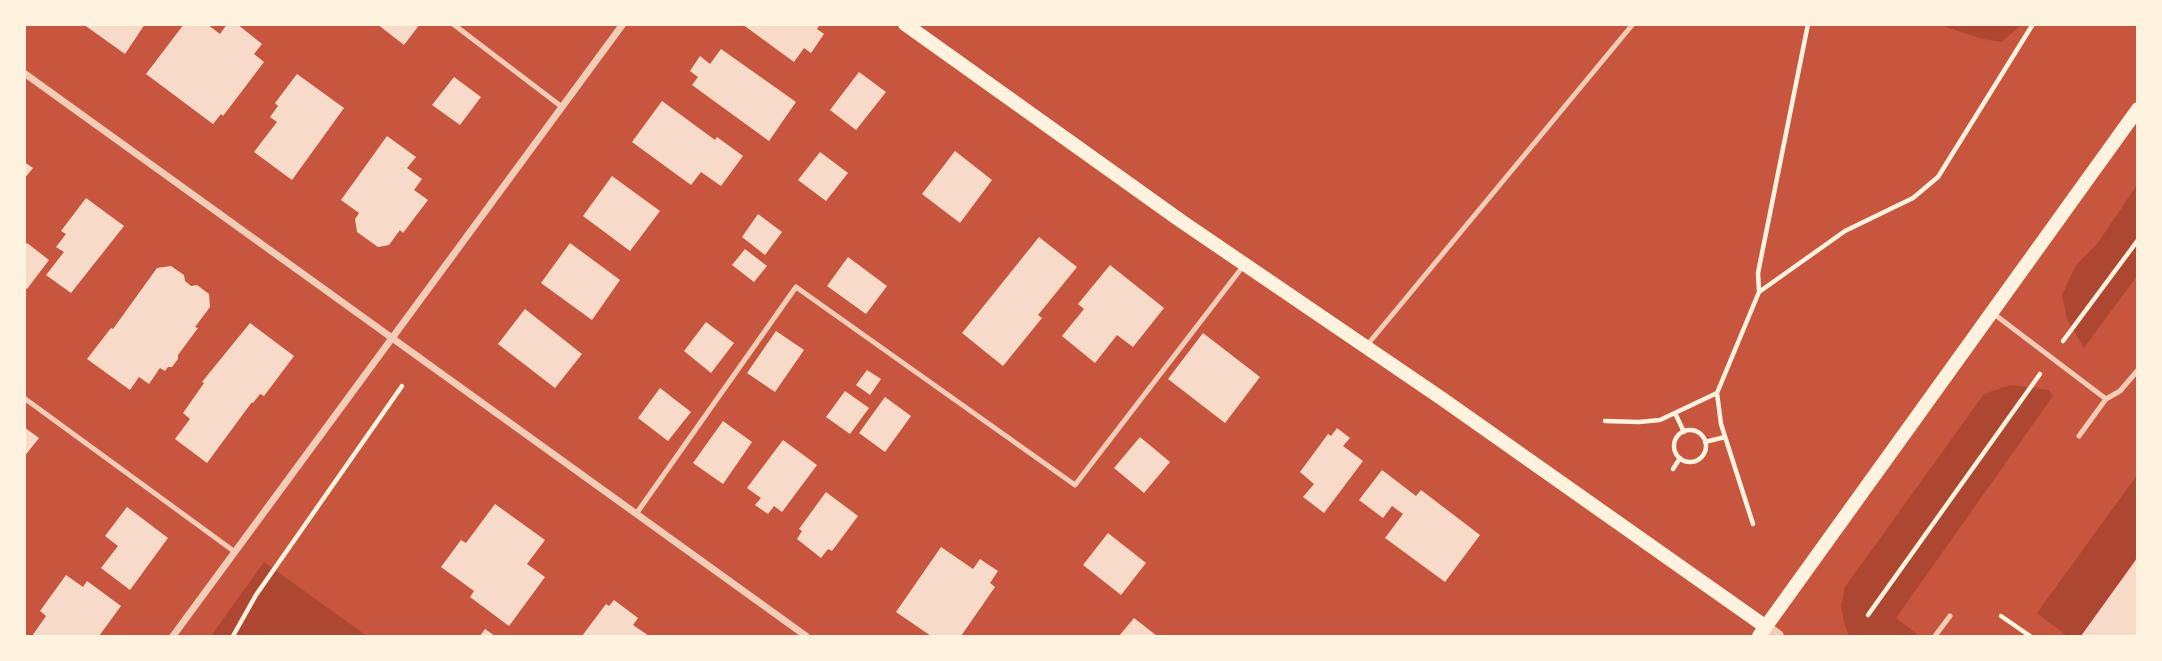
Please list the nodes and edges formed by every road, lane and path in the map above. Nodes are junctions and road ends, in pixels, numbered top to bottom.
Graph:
1 (453, 24) edge
2 (622, 24) edge
3 (905, 24) edge
4 (1633, 24) edge
5 (1808, 24) edge
6 (2033, 24) edge
7 (24, 73) edge
8 (562, 107) junction
9 (2137, 109) edge
10 (2137, 240) edge
11 (1244, 264) junction
12 (1759, 292) junction
13 (1992, 312) junction
14 (2078, 320) dead end
15 (393, 337) junction
16 (1366, 347) junction
17 (2137, 370) edge
18 (402, 386) dead end
19 (1717, 393) junction
20 (24, 398) edge
21 (2106, 399) junction
22 (2022, 400) dead end
23 (1675, 413) junction
24 (1605, 421) dead end
25 (1684, 432) junction
26 (2079, 436) dead end
27 (1725, 437) junction
28 (1705, 442) junction
29 (1681, 458) junction
30 (1673, 469) dead end
31 (636, 513) junction
32 (1753, 524) dead end
33 (235, 552) junction
34 (1868, 615) dead end
35 (1950, 616) dead end
36 (2001, 616) dead end
37 (1763, 632) edge
38 (173, 636) edge
39 (233, 636) edge
40 (806, 636) edge
41 (1778, 636) edge
42 (1935, 636) edge
43 (2030, 636) edge

1 - 8 lane
2 - 8 street
3 - 11 main road
4 - 16 lane
5 - 12 path
6 - 12 path
7 - 15 street
8 - 15 street
9 - 13 main road
10 - 14 path
11 - 16 main road
11 - 31 lane
12 - 19 path
13 - 21 lane
13 - 37 main road
15 - 31 street
15 - 33 street
16 - 37 main road
17 - 21 lane
18 - 39 path
19 - 23 path
19 - 27 path
20 - 33 lane
21 - 26 lane
22 - 34 path
23 - 24 path
23 - 25 path
25 - 28 path
25 - 29 path
27 - 28 path
27 - 32 path
28 - 29 path
29 - 30 path
31 - 40 street
33 - 38 street
35 - 42 lane
36 - 43 path
37 - 41 street

